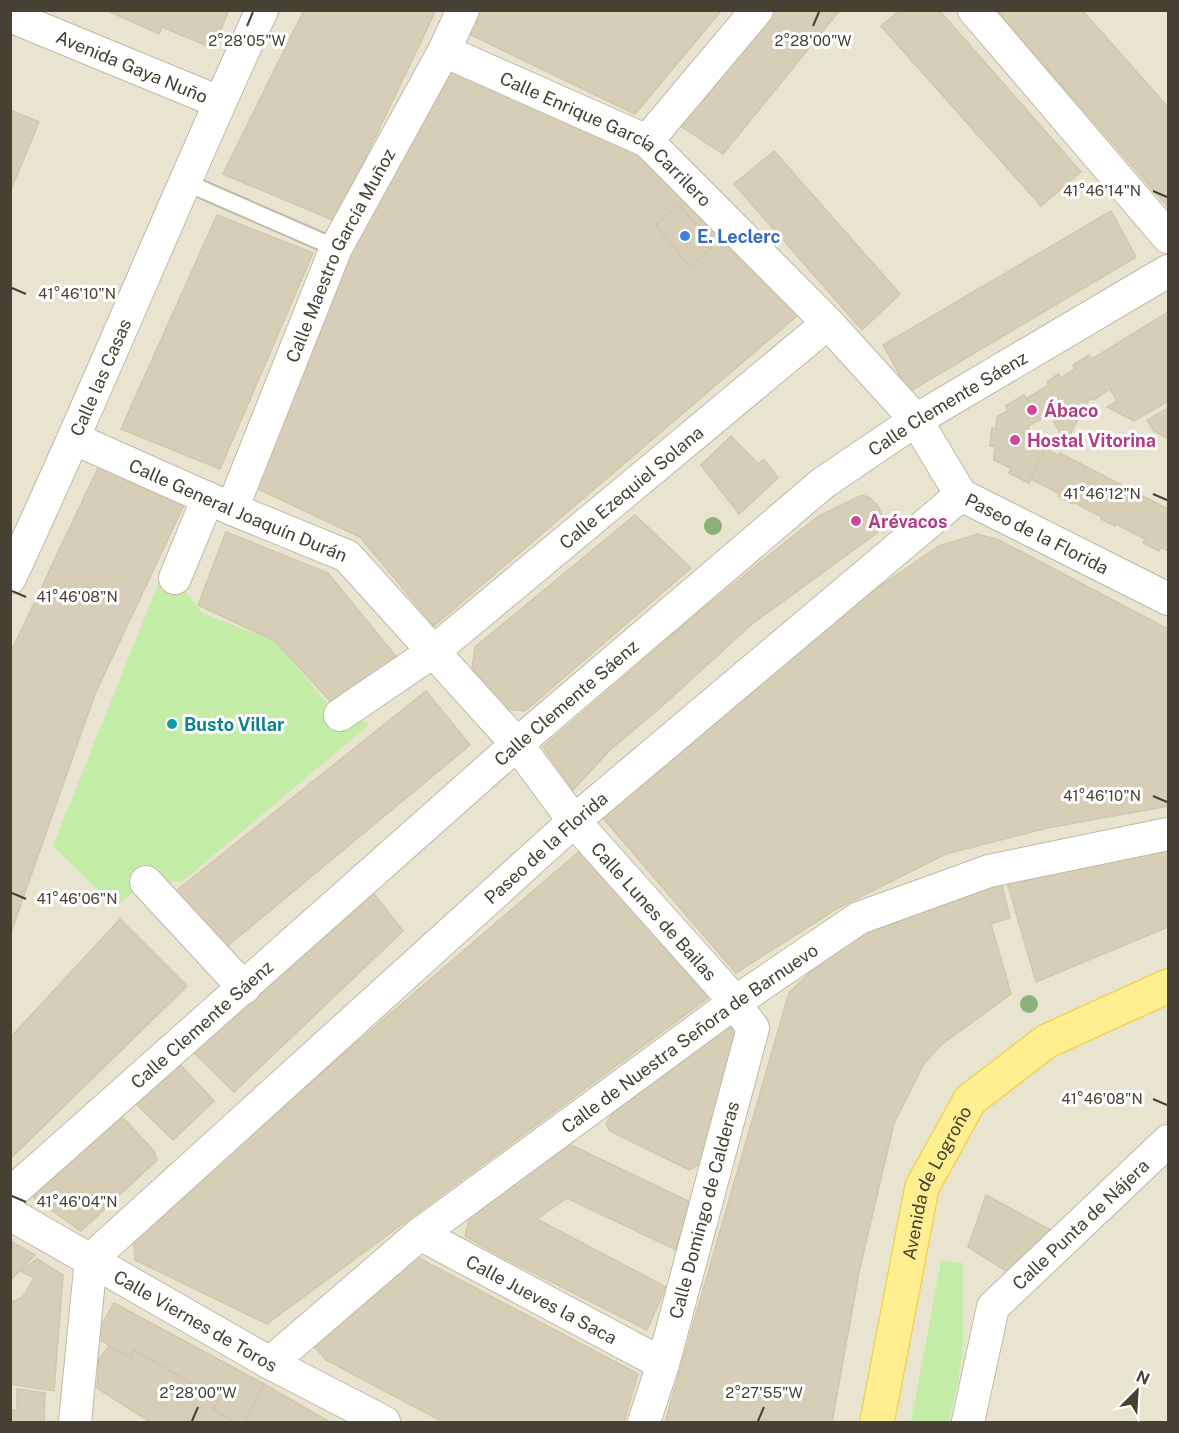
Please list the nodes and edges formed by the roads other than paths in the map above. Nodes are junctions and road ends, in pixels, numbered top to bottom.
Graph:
1 (262, 10) edge
2 (463, 10) edge
3 (757, 10) edge
4 (974, 10) edge
5 (10, 16) edge
6 (444, 51) junction
7 (219, 102) junction
8 (647, 141) junction
9 (185, 182) junction
10 (1168, 237) edge
11 (336, 248) junction
12 (1168, 271) edge
13 (828, 323) junction
14 (916, 420) junction
15 (75, 439) junction
16 (961, 495) junction
17 (220, 503) junction
18 (10, 578) edge
19 (175, 578) dead end
20 (1168, 599) edge
21 (434, 651) junction
22 (340, 715) dead end
23 (517, 744) junction
24 (574, 821) junction
25 (1168, 834) edge
26 (146, 882) dead end
27 (1168, 986) edge
28 (244, 988) junction
29 (734, 1003) junction
30 (1168, 1141) edge
31 (10, 1194) edge
32 (10, 1214) edge
33 (420, 1234) junction
34 (91, 1259) junction
35 (270, 1363) junction
36 (663, 1364) junction
37 (75, 1422) edge
38 (384, 1422) edge
39 (644, 1422) edge
40 (877, 1422) edge
41 (968, 1422) edge

1 - 7 street, Calle las Casas
2 - 6 street, Calle Maestro García Muñoz
3 - 8 street
4 - 10 street
5 - 7 street, Avenida Gaya Nuño
6 - 8 street, Calle Enrique García Carrilero
6 - 11 street, Calle Maestro García Muñoz
7 - 9 street, Calle las Casas
8 - 13 street, Calle Enrique García Carrilero
9 - 11 lane
9 - 15 street, Calle las Casas
11 - 17 street, Calle Maestro García Muñoz
12 - 14 street, Calle Clemente Sáenz
13 - 14 street, Calle Enrique García Carrilero
13 - 21 street, Calle Ezequiel Solana
14 - 16 street, Calle Enrique García Carrilero
14 - 23 street, Calle Clemente Sáenz
15 - 17 street, Calle General Joaquín Durán
15 - 18 street, Calle las Casas
16 - 20 street, Paseo de la Florida
16 - 24 street, Paseo de la Florida
17 - 19 street, Calle Maestro García Muñoz
17 - 21 street, Calle General Joaquín Durán
21 - 22 street, Calle Ezequiel Solana
21 - 23 street, Calle General Joaquín Durán
23 - 24 street, Calle General Joaquín Durán
23 - 28 street, Calle Clemente Sáenz
24 - 29 street, Calle Lunes de Bailas
24 - 34 street, Paseo de la Florida
25 - 29 street, Calle de Nuestra Señora de Barnuevo
26 - 28 street
27 - 40 main road, Avenida de Logroño
28 - 31 street, Calle Clemente Sáenz
29 - 33 street, Calle de Nuestra Señora de Barnuevo
29 - 36 street, Calle Domingo de Calderas
30 - 41 street, Calle Punta de Nájera
32 - 34 street, Calle Viernes de Toros
33 - 35 street, Calle de Nuestra Señora de Barnuevo
33 - 36 street, Calle Jueves la Saca
34 - 35 street, Calle Viernes de Toros
34 - 37 street
35 - 38 street, Calle Viernes de Toros
36 - 39 street, Calle Domingo de Calderas

